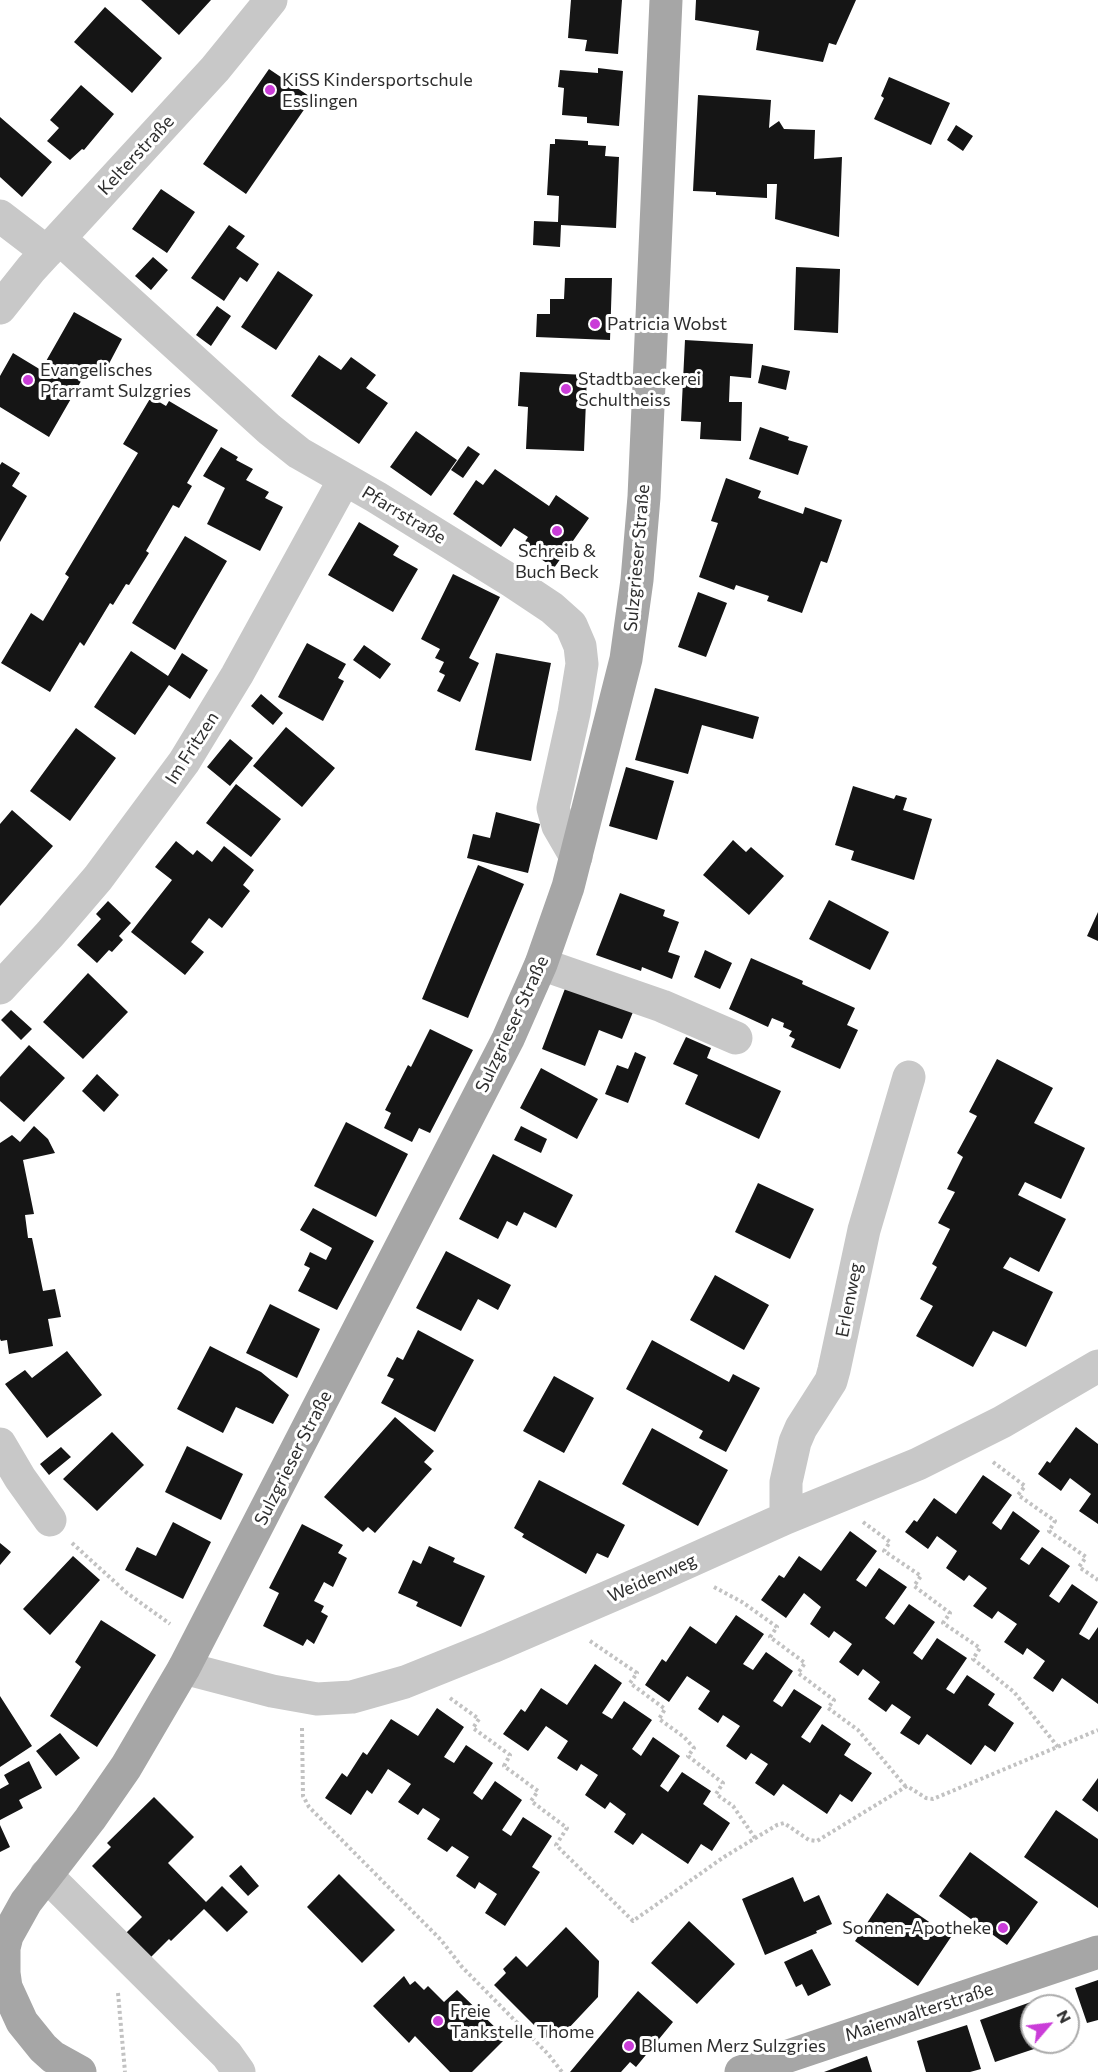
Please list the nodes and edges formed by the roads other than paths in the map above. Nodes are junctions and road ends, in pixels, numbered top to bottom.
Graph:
1 (271, 0) edge
2 (666, 0) edge
3 (0, 216) edge
4 (54, 245) junction
5 (0, 308) edge
6 (344, 480) junction
7 (576, 857) junction
8 (541, 964) junction
9 (0, 988) edge
10 (736, 1038) dead end
11 (909, 1077) dead end
12 (1098, 1366) edge
13 (0, 1444) edge
14 (786, 1518) junction
15 (50, 1520) road end
16 (184, 1668) junction
17 (46, 1875) junction
18 (4, 1935) edge
19 (1098, 1952) edge
20 (80, 2072) edge
21 (239, 2072) edge
22 (741, 2072) edge

1 - 4 street, Kelterstraße
2 - 7 main road, Sulzgrieser Straße
3 - 4 street, Pfarrstraße
4 - 5 street, Kelterstraße
4 - 6 street, Pfarrstraße
6 - 7 street, Pfarrstraße
6 - 9 street, Im Fritzen
7 - 8 main road, Sulzgrieser Straße
8 - 10 street
8 - 16 main road, Sulzgrieser Straße
11 - 14 street, Erlenweg
12 - 14 street, Weidenweg
13 - 15 street
14 - 16 street, Weidenweg
16 - 17 main road, Sulzgrieser Straße
17 - 18 main road, Sulzgrieser Straße
17 - 21 street
18 - 20 main road
19 - 22 main road, Maienwalterstraße

